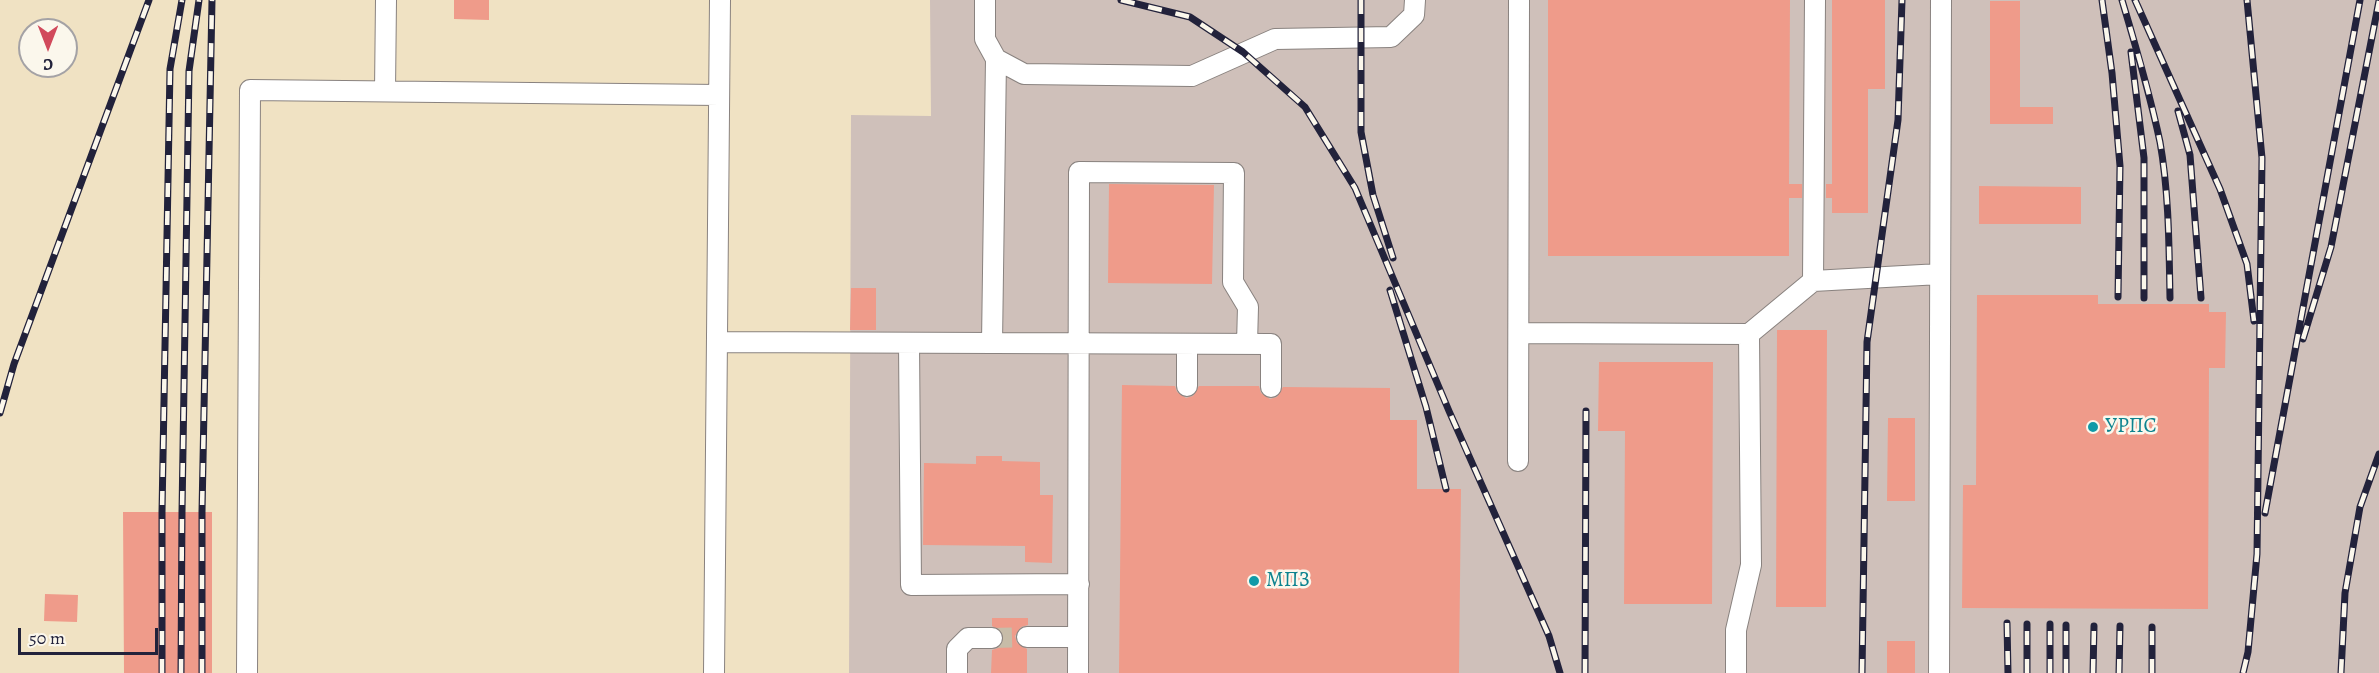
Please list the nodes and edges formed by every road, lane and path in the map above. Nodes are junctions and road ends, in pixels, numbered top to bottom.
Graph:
1 (386, 0) edge
2 (720, 0) edge
3 (985, 0) edge
4 (1415, 0) edge
5 (1519, 0) edge
6 (1815, 0) edge
7 (1941, 0) edge
8 (996, 59) junction
9 (385, 92) junction
10 (719, 95) junction
11 (1940, 274) junction
12 (1813, 281) junction
13 (1519, 333) junction
14 (1749, 334) junction
15 (718, 342) junction
16 (909, 343) junction
17 (992, 343) junction
18 (1079, 343) junction
19 (1187, 344) junction
20 (1247, 344) junction
21 (1187, 386) dead end
22 (1271, 387) dead end
23 (1518, 460) dead end
24 (1079, 584) junction
25 (1028, 637) tunnel mouth
26 (1078, 637) junction
27 (992, 638) tunnel mouth
28 (247, 673) edge
29 (714, 673) edge
30 (957, 673) edge
31 (1078, 673) edge
32 (1736, 673) edge
33 (1939, 673) edge

1 - 9 street
2 - 10 street
3 - 8 street
4 - 8 street
5 - 13 street
6 - 12 street
7 - 11 street
8 - 17 street
9 - 10 street
9 - 28 street
10 - 15 street
11 - 12 street
11 - 33 street
12 - 14 street
13 - 14 street
13 - 23 street
14 - 32 street
15 - 16 street
15 - 29 street
16 - 17 street
16 - 24 street
17 - 18 street
18 - 19 street
18 - 20 street
18 - 24 street
19 - 20 street
19 - 21 street
20 - 22 street
24 - 26 street
25 - 26 street
26 - 31 street
27 - 30 street

